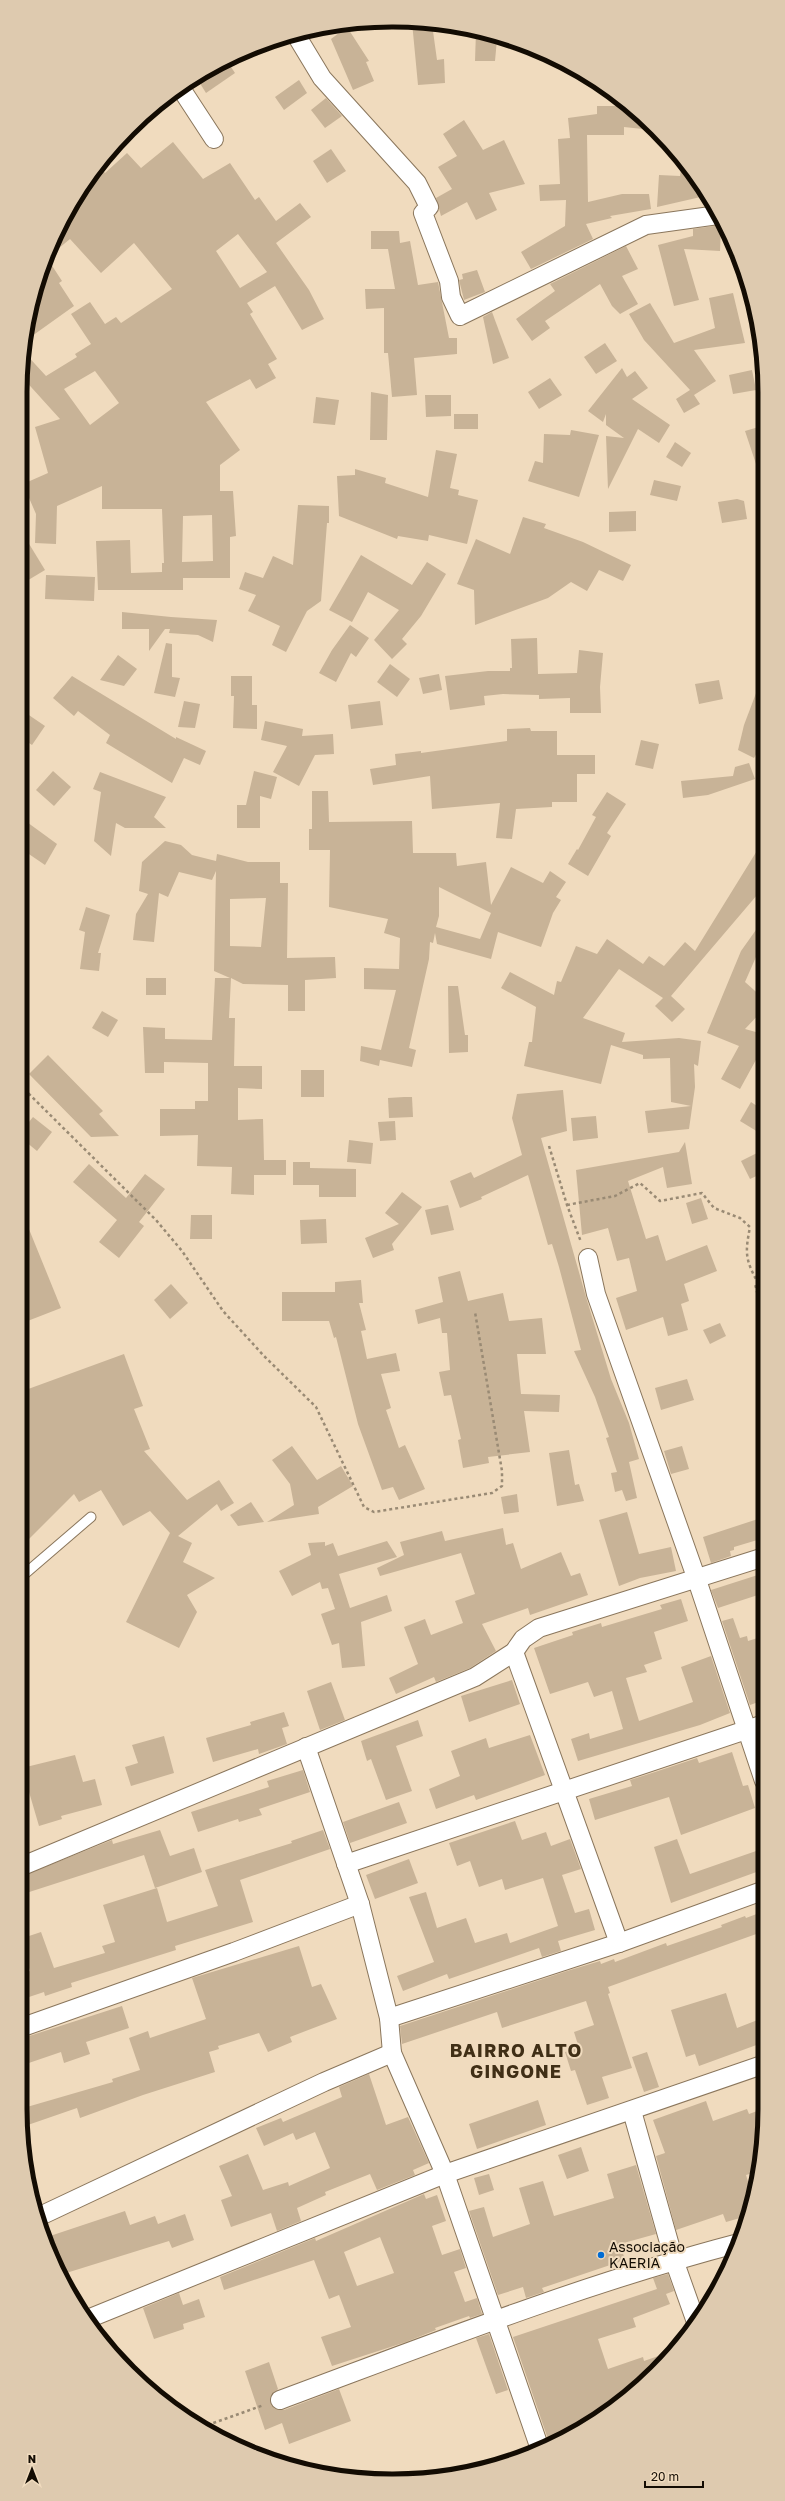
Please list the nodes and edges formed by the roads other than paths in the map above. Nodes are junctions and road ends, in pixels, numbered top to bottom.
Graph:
1 (299, 39) edge
2 (184, 93) edge
3 (214, 139) dead end
4 (712, 216) edge
5 (588, 1258) road end
6 (91, 1517) dead end
7 (758, 1559) edge
8 (27, 1572) edge
9 (696, 1577) junction
10 (514, 1652) junction
11 (758, 1726) edge
12 (747, 1731) junction
13 (306, 1747) junction
14 (758, 1763) edge
15 (564, 1789) junction
16 (346, 1864) junction
17 (27, 1865) edge
18 (758, 1893) edge
19 (360, 1904) junction
20 (619, 1943) junction
21 (389, 2018) junction
22 (27, 2026) edge
23 (392, 2053) junction
24 (758, 2066) edge
25 (632, 2111) junction
26 (445, 2174) junction
27 (43, 2215) edge
28 (731, 2245) edge
29 (674, 2260) junction
30 (694, 2315) edge
31 (93, 2317) edge
32 (495, 2320) junction
33 (280, 2400) road end
34 (538, 2443) edge

1 - 4 street
2 - 3 street
5 - 9 street
6 - 8 lane
7 - 9 street
9 - 10 street
9 - 12 street
10 - 13 street
10 - 15 street
11 - 12 street
12 - 14 street
12 - 15 street
13 - 16 street
13 - 17 street
15 - 16 street
15 - 20 street
16 - 19 street
18 - 20 street
19 - 21 street
19 - 22 street
20 - 21 street
21 - 23 street
23 - 26 street
23 - 27 street
24 - 25 street
25 - 26 street
25 - 29 street
26 - 31 street
26 - 32 street
28 - 29 street
29 - 30 street
29 - 32 street
32 - 33 street
32 - 34 street

